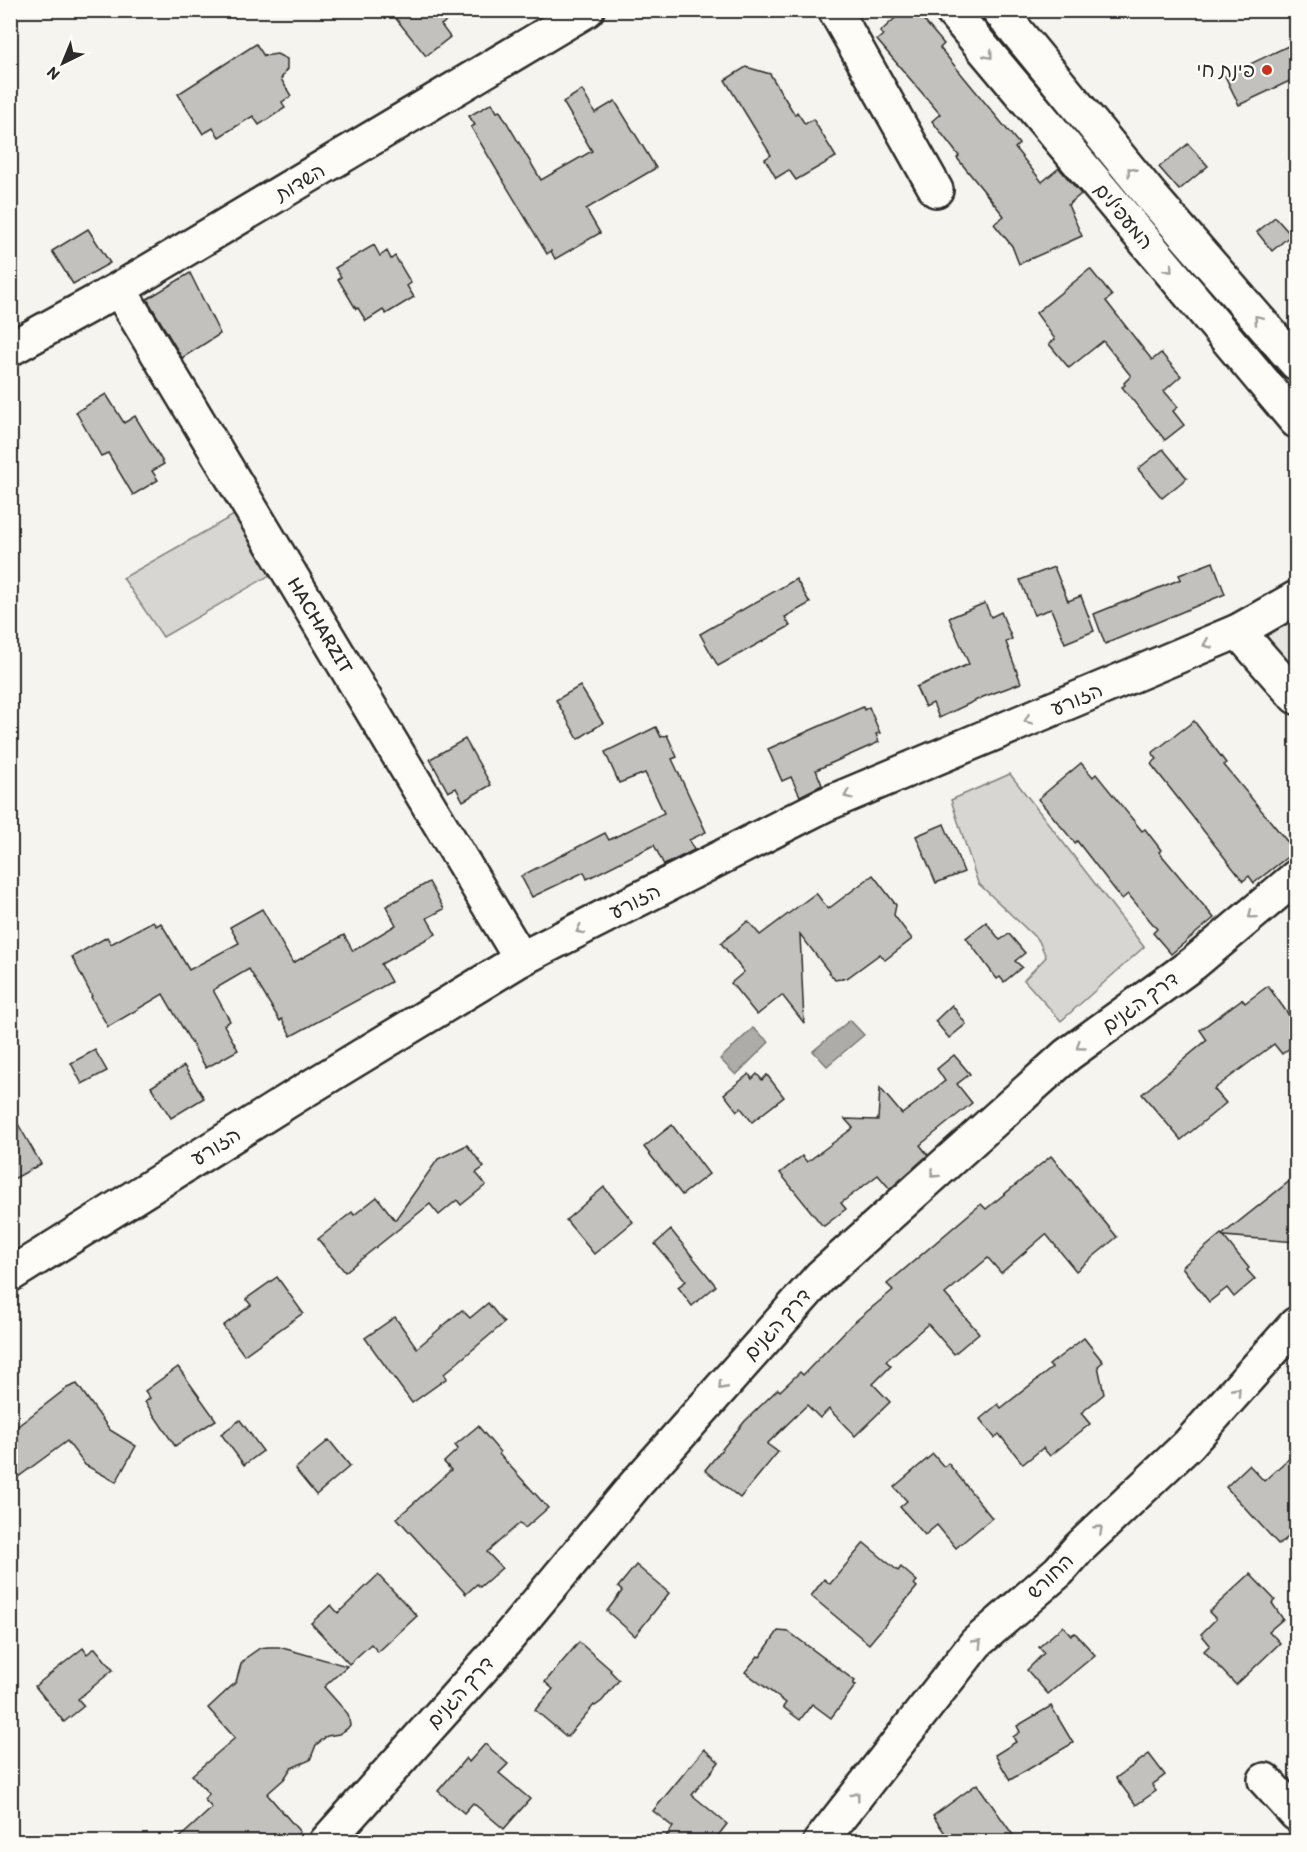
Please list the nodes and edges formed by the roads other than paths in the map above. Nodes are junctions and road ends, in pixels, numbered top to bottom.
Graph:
1 (587, 10) edge
2 (835, 10) edge
3 (951, 10) edge
4 (999, 10) edge
5 (936, 190) dead end
6 (119, 289) junction
7 (10, 350) edge
8 (1296, 363) edge
9 (1296, 421) edge
10 (1296, 598) edge
11 (1238, 632) junction
12 (1296, 697) edge
13 (1296, 877) edge
14 (521, 960) junction
15 (10, 1275) edge
16 (1295, 1329) edge
17 (1264, 1780) dead end
18 (1296, 1814) edge
19 (326, 1842) edge
20 (820, 1842) edge

1 - 6 street, השדות
2 - 5 street
3 -> 9 street, המעפילים
8 -> 4 street, המעפילים
6 - 7 street, השדות
6 - 14 street, HACHARZIT
10 - 11 street, הזורע
11 - 12 street
11 -> 14 street, הזורע
13 -> 19 street, דרך הגנים
14 - 15 street, הזורע
20 -> 16 street, החורש
17 - 18 street

